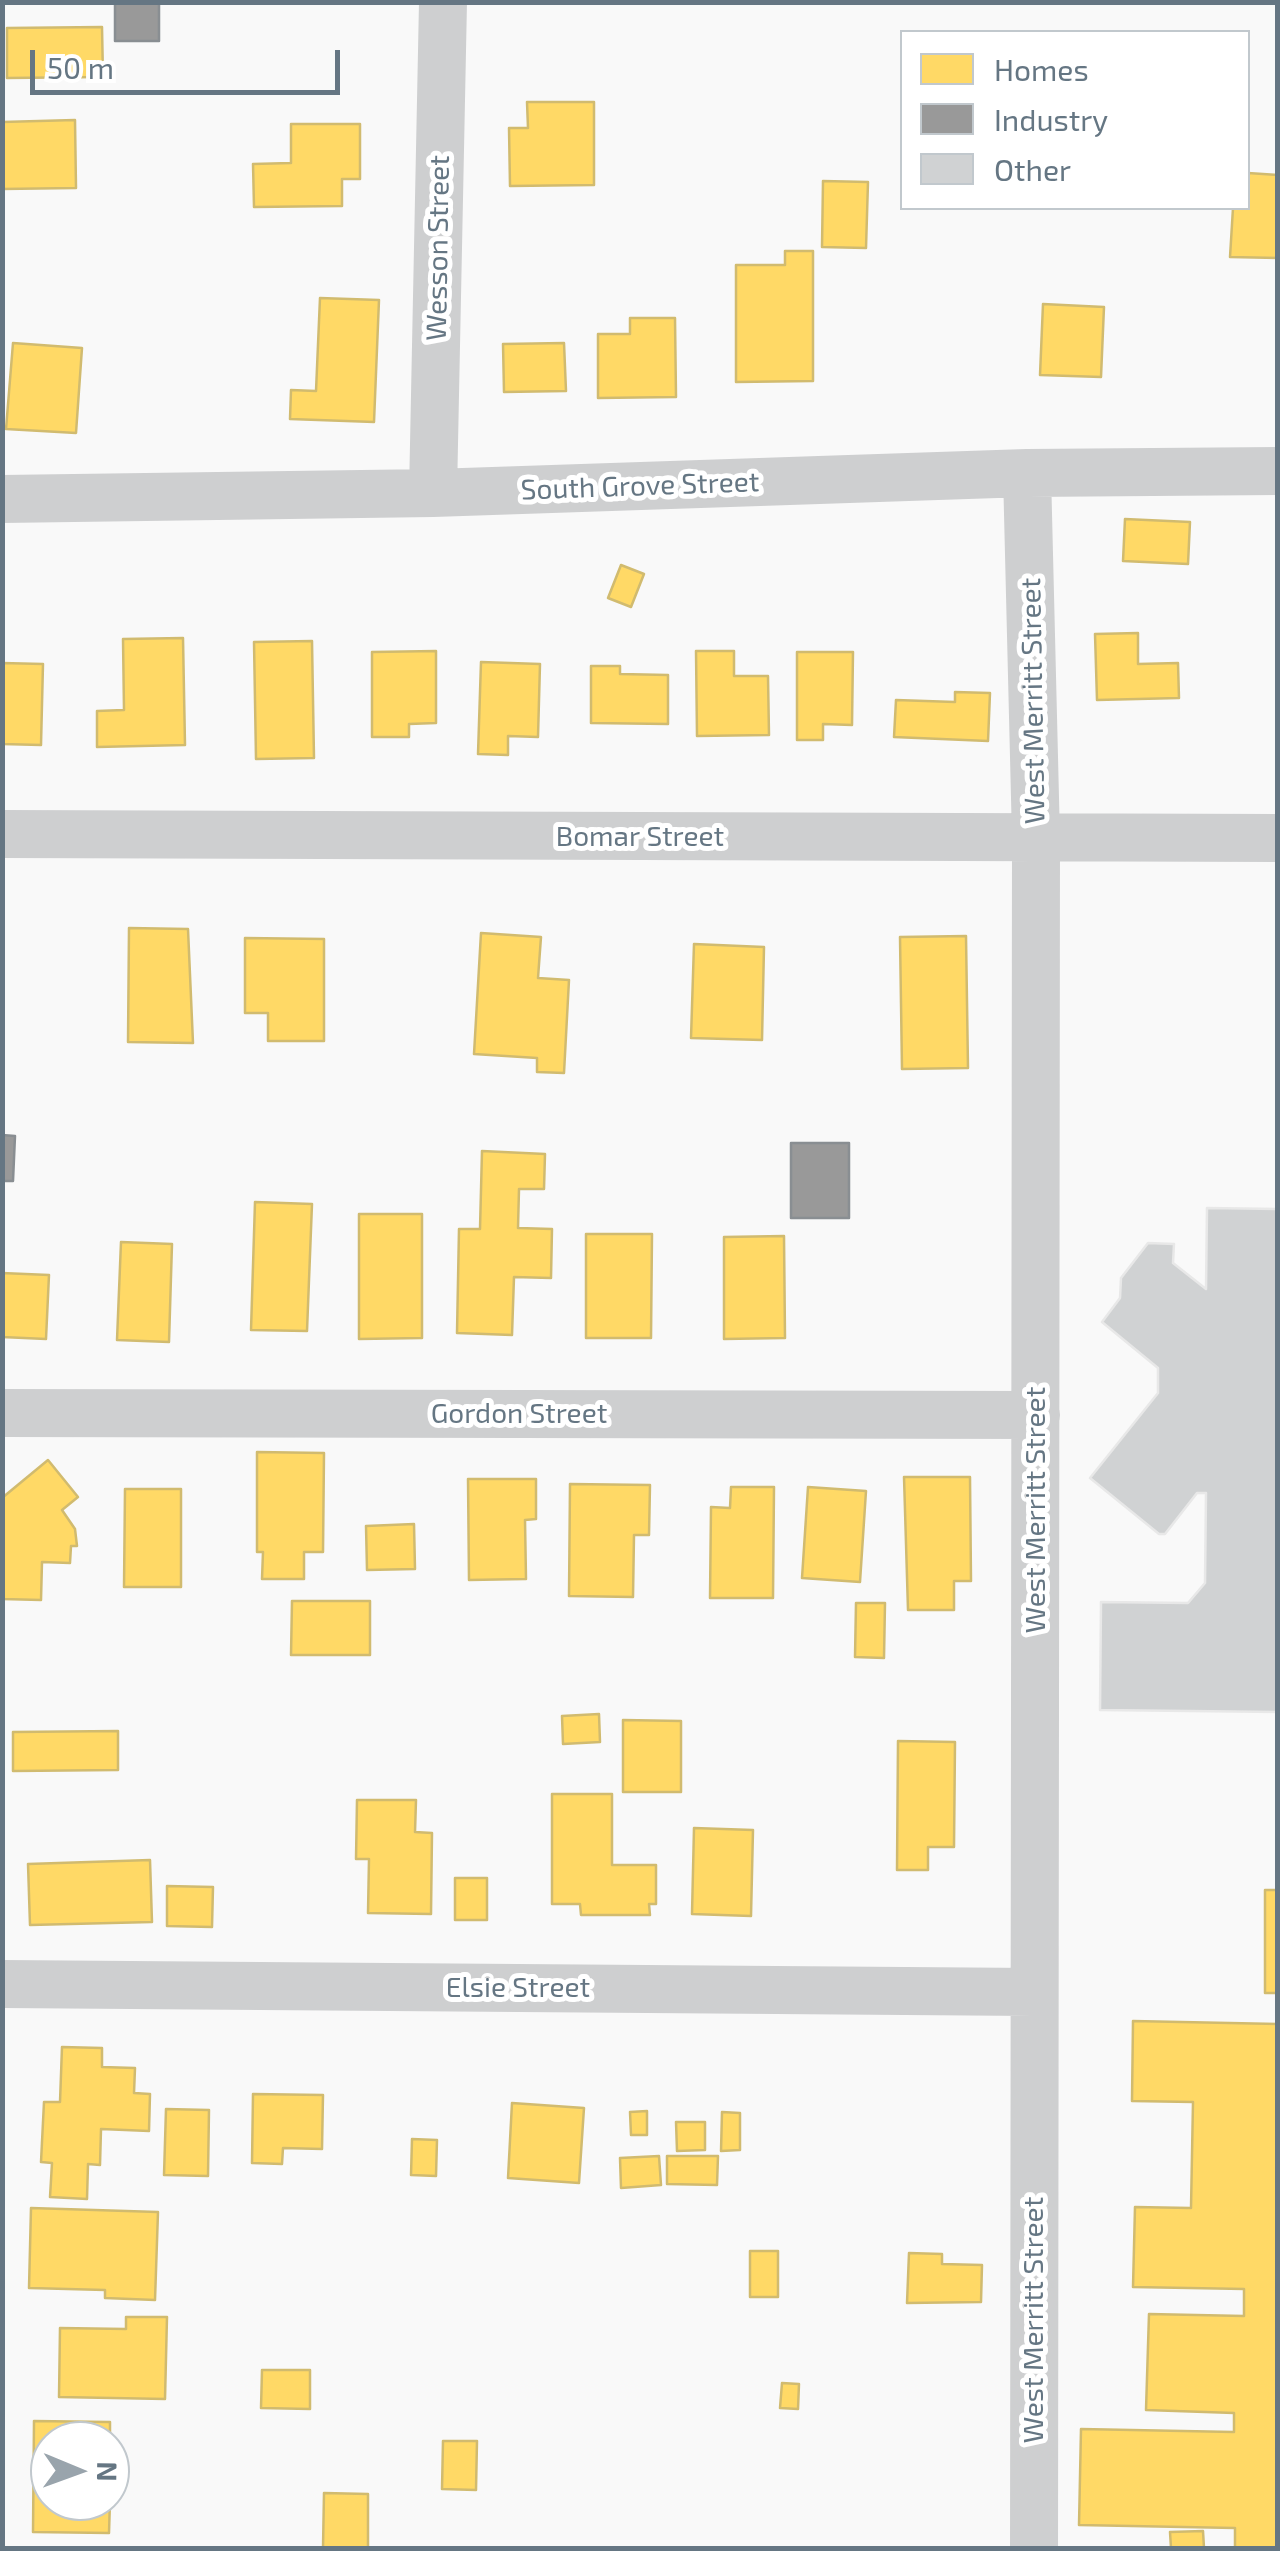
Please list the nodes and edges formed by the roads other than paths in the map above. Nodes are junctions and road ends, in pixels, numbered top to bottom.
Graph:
1 (444, 2) edge
2 (1278, 471) edge
3 (1027, 472) junction
4 (433, 493) junction
5 (2, 498) edge
6 (2, 834) edge
7 (1036, 838) junction
8 (1278, 838) edge
9 (2, 1413) edge
10 (1036, 1415) junction
11 (2, 1984) edge
12 (1034, 1992) junction
13 (1034, 2548) edge

1 - 4 street, Wesson Street
2 - 3 street, South Grove Street
3 - 4 street, South Grove Street
3 - 7 street, West Merritt Street
4 - 5 street, South Grove Street
6 - 7 street, Bomar Street
7 - 8 street, Bomar Street
7 - 10 street, West Merritt Street
9 - 10 street, Gordon Street
10 - 12 street, West Merritt Street
11 - 12 street, Elsie Street
12 - 13 street, West Merritt Street

